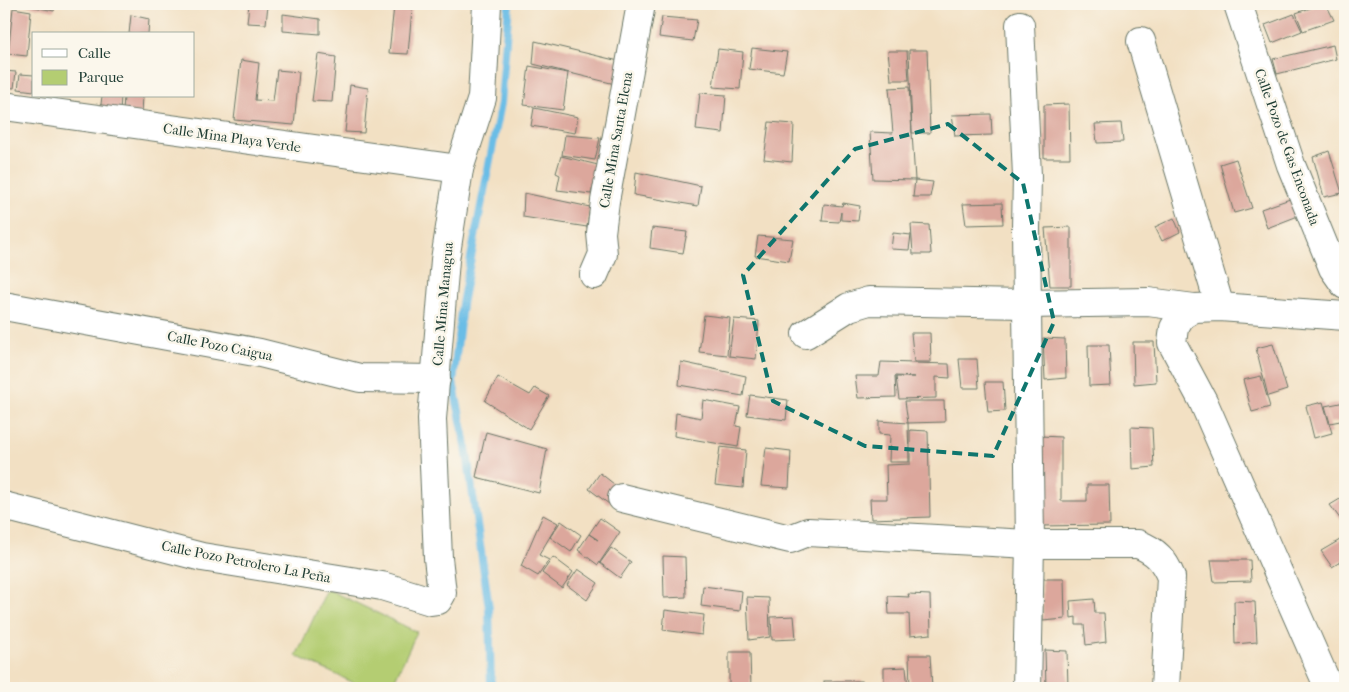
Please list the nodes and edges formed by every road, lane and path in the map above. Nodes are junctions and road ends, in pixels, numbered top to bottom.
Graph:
1 (487, 4) edge
2 (641, 4) edge
3 (1238, 4) edge
4 (1020, 25) dead end
5 (1141, 41) dead end
6 (4, 106) edge
7 (459, 169) junction
8 (594, 275) dead end
9 (1345, 285) edge
10 (1027, 304) junction
11 (4, 306) edge
12 (1207, 308) junction
13 (1345, 316) edge
14 (806, 334) dead end
15 (436, 379) junction
16 (622, 498) dead end
17 (4, 506) edge
18 (1030, 544) junction
19 (431, 602) joint
20 (1027, 688) edge
21 (1165, 688) edge
22 (1329, 688) edge

1 - 7 street, Calle Mina Managua
2 - 8 street, Calle Mina Santa Elena
3 - 9 street, Calle Pozo de Gas Enconada
4 - 10 street
5 - 12 street
6 - 7 street, Calle Mina Playa Verde
7 - 15 street, Calle Mina Managua
10 - 12 street
10 - 14 street
10 - 18 street
11 - 15 street, Calle Pozo Caigua
12 - 13 street
12 - 22 street
15 - 19 street, Calle Mina Managua
16 - 18 street
17 - 19 street, Calle Pozo Petrolero La Peña
18 - 20 street
18 - 21 street

